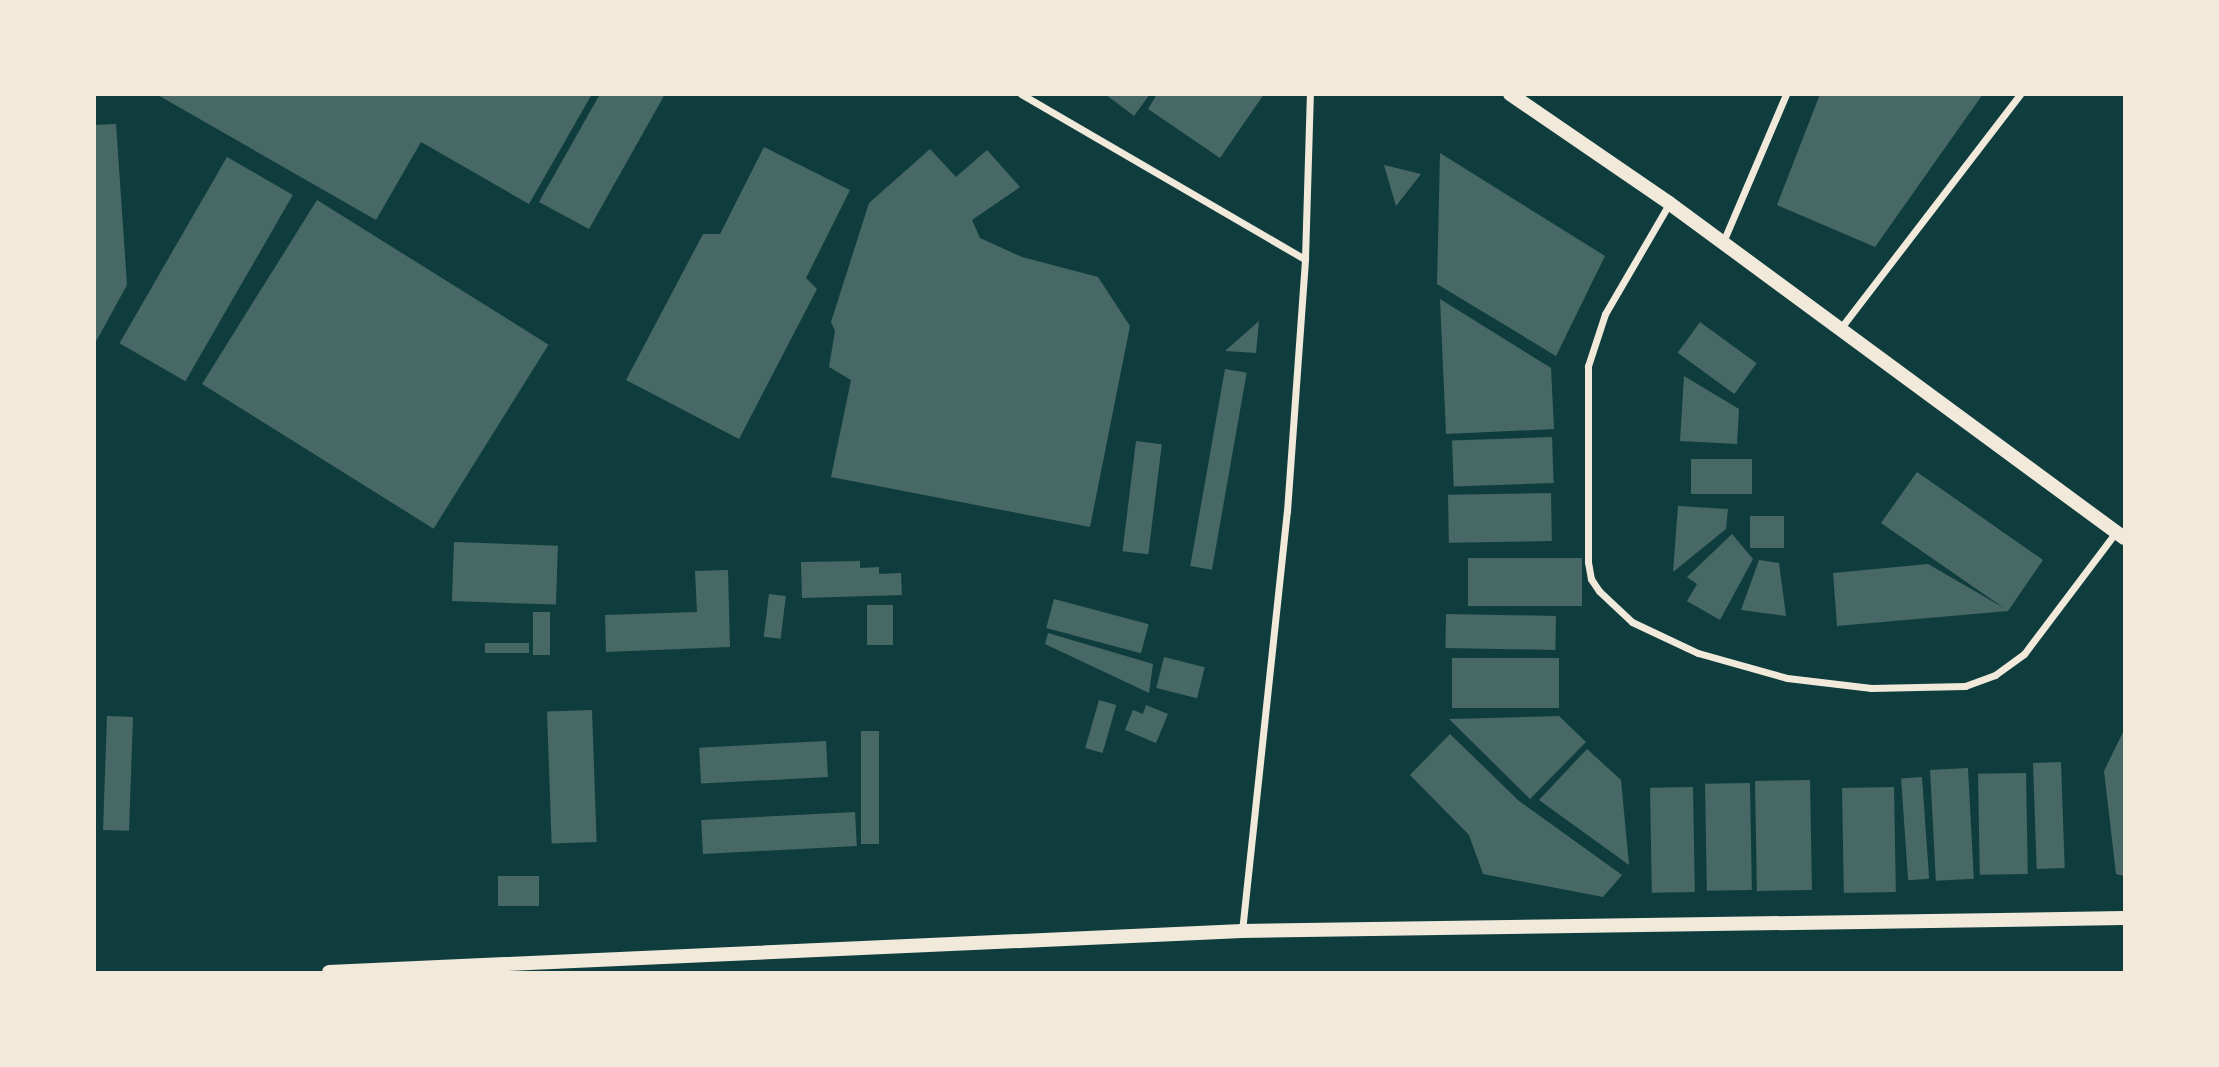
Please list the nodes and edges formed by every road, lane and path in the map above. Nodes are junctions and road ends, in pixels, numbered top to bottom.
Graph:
1 (1021, 94) edge
2 (1310, 94) edge
3 (1510, 94) edge
4 (1786, 94) edge
5 (2020, 94) edge
6 (1669, 203) junction
7 (1723, 243) junction
8 (1305, 259) junction
9 (1840, 329) junction
10 (2120, 535) edge
11 (2124, 918) edge
12 (1242, 931) junction
13 (329, 972) edge

1 - 8 street
2 - 8 street
3 - 6 main road
4 - 7 street
5 - 9 street
6 - 7 main road
6 - 10 street
7 - 9 main road
8 - 12 street
9 - 10 main road
11 - 12 main road
12 - 13 main road

